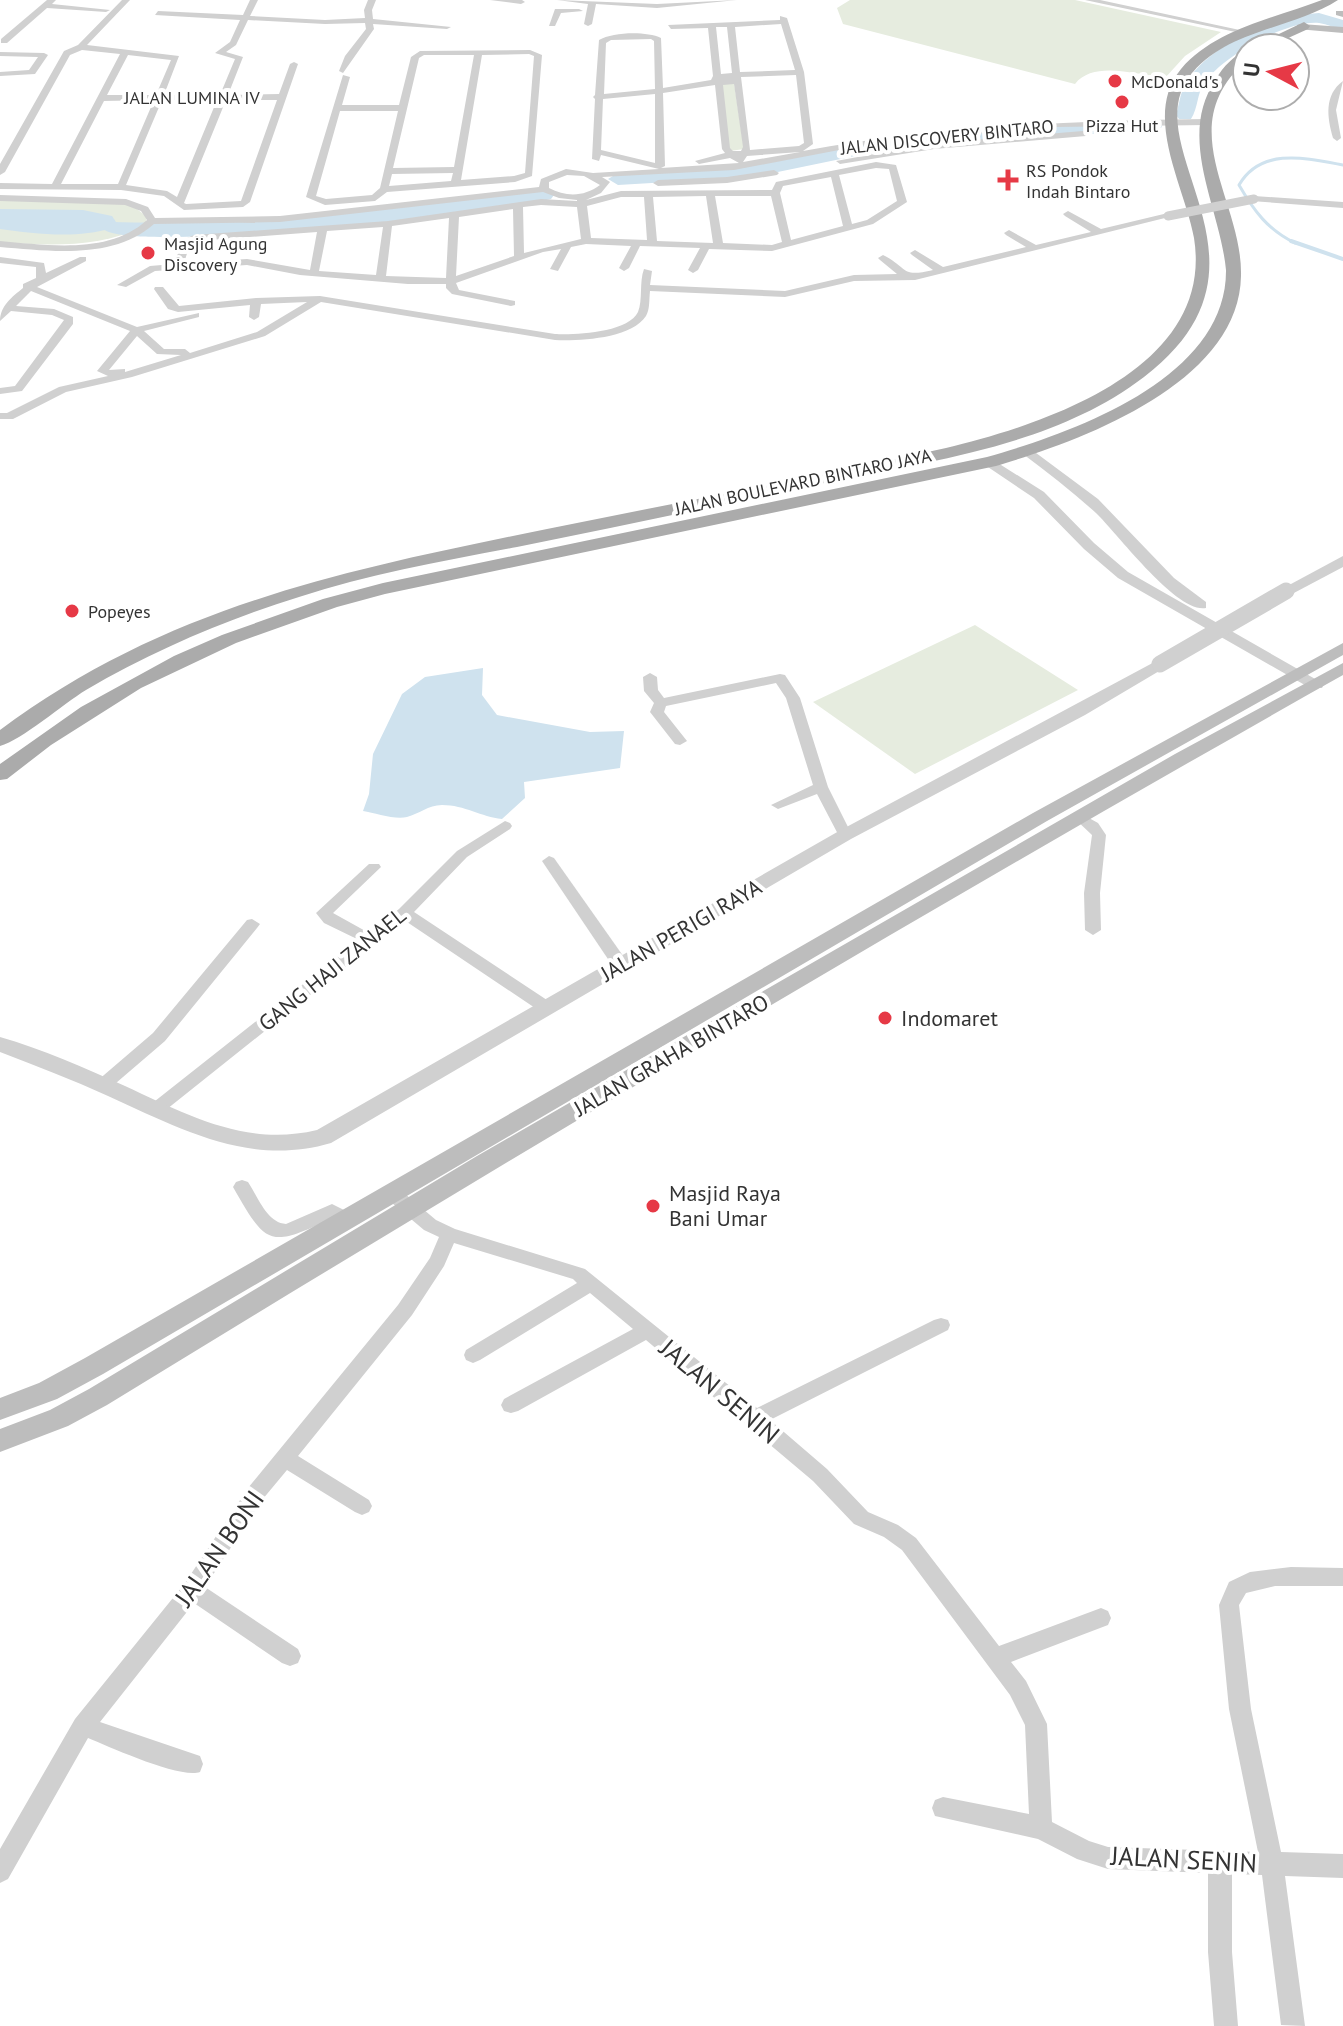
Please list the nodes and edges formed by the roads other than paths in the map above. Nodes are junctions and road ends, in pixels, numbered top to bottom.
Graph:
1 (126, 0) edge
2 (254, 0) edge
3 (372, 0) edge
4 (494, 0) edge
5 (561, 0) edge
6 (733, 0) edge
7 (1089, 0) edge
8 (1332, 0) edge
9 (521, 2) dead end
10 (672, 2) edge
11 (48, 3) edge
12 (509, 4) edge
13 (587, 4) edge
14 (106, 10) dead end
15 (158, 13) dead end
16 (1339, 13) edge
17 (246, 18) junction
18 (370, 21) junction
19 (552, 24) dead end
20 (588, 24) dead end
21 (731, 25) junction
22 (1307, 25) junction
23 (712, 26) junction
24 (671, 27) dead end
25 (1343, 30) edge
26 (1238, 32) edge
27 (1245, 32) edge
28 (1291, 32) edge
29 (494, 37) dead end
30 (1231, 39) edge
31 (4, 41) dead end
32 (81, 47) junction
33 (125, 52) junction
34 (493, 52) junction
35 (435, 53) junction
36 (478, 53) junction
37 (0, 54) edge
38 (294, 64) dead end
39 (1231, 69) edge
40 (800, 72) junction
41 (0, 74) edge
42 (737, 78) junction
43 (718, 80) junction
44 (1343, 84) edge
45 (659, 92) junction
46 (224, 97) junction
47 (282, 97) junction
48 (597, 97) junction
49 (102, 98) junction
50 (160, 98) junction
51 (1343, 100) edge
52 (1332, 102) junction
53 (338, 108) junction
54 (402, 108) junction
55 (1172, 122) junction
56 (1206, 123) junction
57 (952, 133) junction
58 (1337, 138) dead end
59 (962, 144) junction
60 (738, 153) junction
61 (660, 166) junction
62 (458, 170) junction
63 (387, 171) junction
64 (0, 172) edge
65 (736, 172) junction
66 (834, 172) junction
67 (595, 175) junction
68 (456, 181) junction
69 (0, 186) edge
70 (55, 186) junction
71 (426, 186) junction
72 (604, 186) junction
73 (121, 187) junction
74 (1310, 187) dead end
75 (411, 188) junction
76 (384, 189) junction
77 (544, 189) junction
78 (775, 190) junction
79 (151, 191) junction
80 (648, 194) junction
81 (710, 194) junction
82 (735, 194) junction
83 (752, 194) junction
84 (0, 198) edge
85 (582, 200) junction
86 (124, 202) junction
87 (1314, 202) junction
88 (427, 203) junction
89 (182, 204) junction
90 (410, 205) junction
91 (1343, 205) edge
92 (518, 206) junction
93 (1068, 214) dead end
94 (454, 215) junction
95 (151, 224) junction
96 (388, 224) junction
97 (848, 228) junction
98 (322, 230) junction
99 (1009, 233) dead end
100 (1100, 233) junction
101 (253, 235) junction
102 (586, 241) junction
103 (1065, 242) junction
104 (637, 243) junction
105 (652, 243) junction
106 (0, 244) edge
107 (568, 244) junction
108 (787, 244) junction
109 (21, 246) junction
110 (706, 246) junction
111 (1082, 246) dead end
112 (719, 247) junction
113 (1036, 249) junction
114 (915, 253) dead end
115 (519, 258) junction
116 (883, 258) dead end
117 (83, 259) dead end
118 (4, 260) edge
119 (247, 262) junction
120 (178, 267) junction
121 (624, 268) dead end
122 (555, 269) dead end
123 (693, 270) dead end
124 (647, 271) dead end
125 (943, 272) junction
126 (314, 273) junction
127 (744, 277) dead end
128 (906, 277) junction
129 (41, 278) junction
130 (381, 279) junction
131 (452, 281) junction
132 (122, 285) dead end
133 (27, 286) junction
134 (645, 288) junction
135 (159, 289) dead end
136 (755, 293) junction
137 (1199, 297) junction
138 (320, 299) junction
139 (256, 301) junction
140 (234, 302) junction
141 (1230, 302) junction
142 (511, 303) dead end
143 (8, 308) junction
144 (195, 315) dead end
145 (231, 317) dead end
146 (254, 317) dead end
147 (0, 318) edge
148 (136, 330) junction
149 (213, 343) dead end
150 (128, 369) dead end
151 (5, 391) edge
152 (0, 416) edge
153 (1028, 451) junction
154 (990, 462) junction
155 (1343, 561) edge
156 (1343, 648) edge
157 (1319, 674) edge
158 (650, 677) dead end
159 (661, 703) junction
160 (0, 740) edge
161 (680, 741) dead end
162 (0, 774) edge
163 (821, 787) junction
164 (778, 805) dead end
165 (1080, 817) junction
166 (1049, 823) junction
167 (505, 826) dead end
168 (845, 835) junction
169 (549, 861) dead end
170 (374, 867) dead end
171 (404, 913) junction
172 (252, 924) dead end
173 (1093, 930) dead end
174 (371, 940) junction
175 (620, 964) junction
176 (547, 1008) junction
177 (0, 1044) edge
178 (103, 1085) junction
179 (156, 1109) junction
180 (536, 1121) junction
181 (242, 1187) dead end
182 (392, 1193) junction
183 (411, 1210) junction
184 (346, 1219) junction
185 (449, 1234) junction
186 (592, 1283) junction
187 (941, 1325) dead end
188 (648, 1330) junction
189 (473, 1355) dead end
190 (511, 1405) dead end
191 (0, 1409) edge
192 (755, 1418) junction
193 (0, 1441) edge
194 (286, 1459) junction
195 (362, 1506) dead end
196 (1343, 1577) edge
197 (192, 1590) junction
198 (1101, 1618) dead end
199 (290, 1656) dead end
200 (994, 1658) junction
201 (83, 1726) junction
202 (192, 1764) dead end
203 (943, 1808) dead end
204 (1041, 1828) junction
205 (1220, 1861) junction
206 (1272, 1863) junction
207 (1343, 1866) edge
208 (0, 1871) edge
209 (1293, 2025) edge
210 (1226, 2026) edge

1 - 32 street
2 - 17 street
3 - 18 street
4 - 12 street
5 - 13 street
6 - 10 street
7 - 26 street
8 - 27 main road
9 - 12 street
10 - 13 street
11 - 14 street
11 - 31 street
13 - 19 street
13 - 20 street
15 - 17 street
16 - 22 main road
17 - 18 street
17 - 46 street
18 - 35 street
18 - 53 street
21 - 23 street
21 - 40 street
21 - 42 street
22 - 25 main road
22 - 28 main road
23 - 24 street
23 - 43 street
29 - 34 street
30 - 55 main road
32 - 33 street
32 - 64 street
33 - 49 street
33 - 50 street
34 - 36 street
34 - 68 street
35 - 36 street
35 - 54 street
36 - 62 street
37 - 41 street
38 - 47 street
39 - 56 main road, JALAN BOULEVARD BINTARO JAYA
40 - 42 street
40 - 60 street
42 - 43 street
42 - 60 street
43 - 45 street
43 - 60 street
44 - 52 street
45 - 48 street
45 - 48 street
45 - 61 street
46 - 47 street, JALAN LUMINA IV
46 - 50 street, JALAN LUMINA IV
46 - 89 street
47 - 89 street
48 - 61 street
49 - 50 street, JALAN LUMINA IV
49 - 70 street
50 - 73 street
51 - 52 street
52 - 58 street
53 - 54 street
53 - 76 street
54 - 63 street
55 - 56 main road
55 - 57 street, JALAN DISCOVERY BINTARO
55 - 59 street, JALAN DISCOVERY BINTARO
55 - 137 main road, JALAN BOULEVARD BINTARO JAYA
56 - 141 main road, JALAN BOULEVARD BINTARO JAYA
57 - 59 street
57 - 65 street, JALAN DISCOVERY BINTARO
59 - 65 street, JALAN DISCOVERY BINTARO
60 - 61 street
60 - 65 street
62 - 63 street
62 - 68 street
63 - 76 street
65 - 67 street, JALAN DISCOVERY BINTARO
65 - 72 street, JALAN DISCOVERY BINTARO
65 - 82 street
65 - 83 street
66 - 78 street
66 - 97 street
66 - 97 street
67 - 72 street
67 - 77 street, JALAN DISCOVERY BINTARO
68 - 71 street
69 - 70 street
70 - 73 street
71 - 75 street
71 - 88 street
72 - 85 street
73 - 79 street
74 - 87 street
75 - 76 street
75 - 90 street
77 - 85 street
77 - 88 street
78 - 83 street
78 - 108 street
79 - 86 street
79 - 89 street
80 - 81 street
80 - 85 street
80 - 105 street
81 - 82 street
81 - 112 street
82 - 83 street
84 - 86 street
85 - 92 street
85 - 102 street
86 - 95 street
87 - 91 street
87 - 100 street, bridge
88 - 90 street
90 - 95 street
92 - 94 street
92 - 115 street
93 - 100 street
94 - 96 street
94 - 131 street
95 - 109 street
96 - 98 street
96 - 130 street
97 - 108 street
98 - 101 street
98 - 126 street
99 - 113 street
100 - 103 street
101 - 119 street
101 - 120 street
102 - 104 street
102 - 107 street
103 - 111 street
103 - 113 street
104 - 105 street
104 - 121 street
105 - 110 street
106 - 109 street
107 - 115 street
107 - 122 street
108 - 112 street
109 - 118 street
110 - 112 street
110 - 123 street
113 - 125 street
114 - 125 street
115 - 131 street
116 - 128 street
117 - 129 street
118 - 129 street
119 - 120 street
119 - 126 street
120 - 132 street
124 - 134 street
125 - 128 street
126 - 130 street
127 - 136 street
128 - 136 street
129 - 133 street
130 - 131 street
131 - 142 street
133 - 143 street
133 - 148 street
134 - 136 street
134 - 138 street
135 - 140 street
137 - 141 main road
137 - 160 main road, JALAN BOULEVARD BINTARO JAYA
138 - 139 street
138 - 152 street
139 - 140 street
139 - 146 street
140 - 145 street
141 - 153 main road, JALAN BOULEVARD BINTARO JAYA
143 - 147 street
143 - 151 street
144 - 148 street
148 - 149 street
148 - 150 street
153 - 154 main road, JALAN BOULEVARD BINTARO JAYA
153 - 157 street
154 - 157 street
154 - 162 main road, JALAN BOULEVARD BINTARO JAYA
155 - 168 street, JALAN PERIGI RAYA, bridge
156 - 157 main road, JALAN GRAHA BINTARO
157 - 165 main road, JALAN GRAHA BINTARO
157 - 166 main road, JALAN GRAHA BINTARO
158 - 159 street
159 - 161 street
159 - 163 street
163 - 164 street
163 - 168 street
165 - 166 main road, JALAN GRAHA BINTARO
165 - 173 street
166 - 180 main road, JALAN GRAHA BINTARO
167 - 171 street, GANG HAJI ZANAEL
168 - 175 street, JALAN PERIGI RAYA
169 - 175 street
170 - 174 street
171 - 174 street, GANG HAJI ZANAEL
171 - 176 street
172 - 178 street
174 - 179 street, GANG HAJI ZANAEL
175 - 176 street, JALAN PERIGI RAYA
176 - 179 street, JALAN PERIGI RAYA
177 - 178 street, JALAN PERIGI RAYA
178 - 179 street, JALAN PERIGI RAYA
180 - 182 main road, JALAN GRAHA BINTARO
180 - 183 main road, JALAN GRAHA BINTARO
181 - 184 street
182 - 183 street, JALAN SENIN
182 - 184 main road, JALAN GRAHA BINTARO
183 - 185 street, JALAN SENIN
183 - 193 main road, JALAN GRAHA BINTARO
184 - 191 main road, JALAN GRAHA BINTARO
185 - 186 street, JALAN SENIN
185 - 194 street, JALAN BONI
186 - 188 street, JALAN SENIN
186 - 189 street
187 - 192 street
188 - 190 street
188 - 192 street, JALAN SENIN
192 - 200 street, JALAN SENIN
194 - 195 street
194 - 197 street, JALAN BONI
196 - 206 street, JALAN SENIN
197 - 199 street
197 - 201 street, JALAN BONI
198 - 200 street
200 - 204 street, JALAN SENIN
201 - 202 street
201 - 208 street, JALAN BONI
203 - 204 street
204 - 205 street, JALAN SENIN
205 - 206 street, JALAN SENIN
205 - 210 street
206 - 207 street
206 - 209 street

